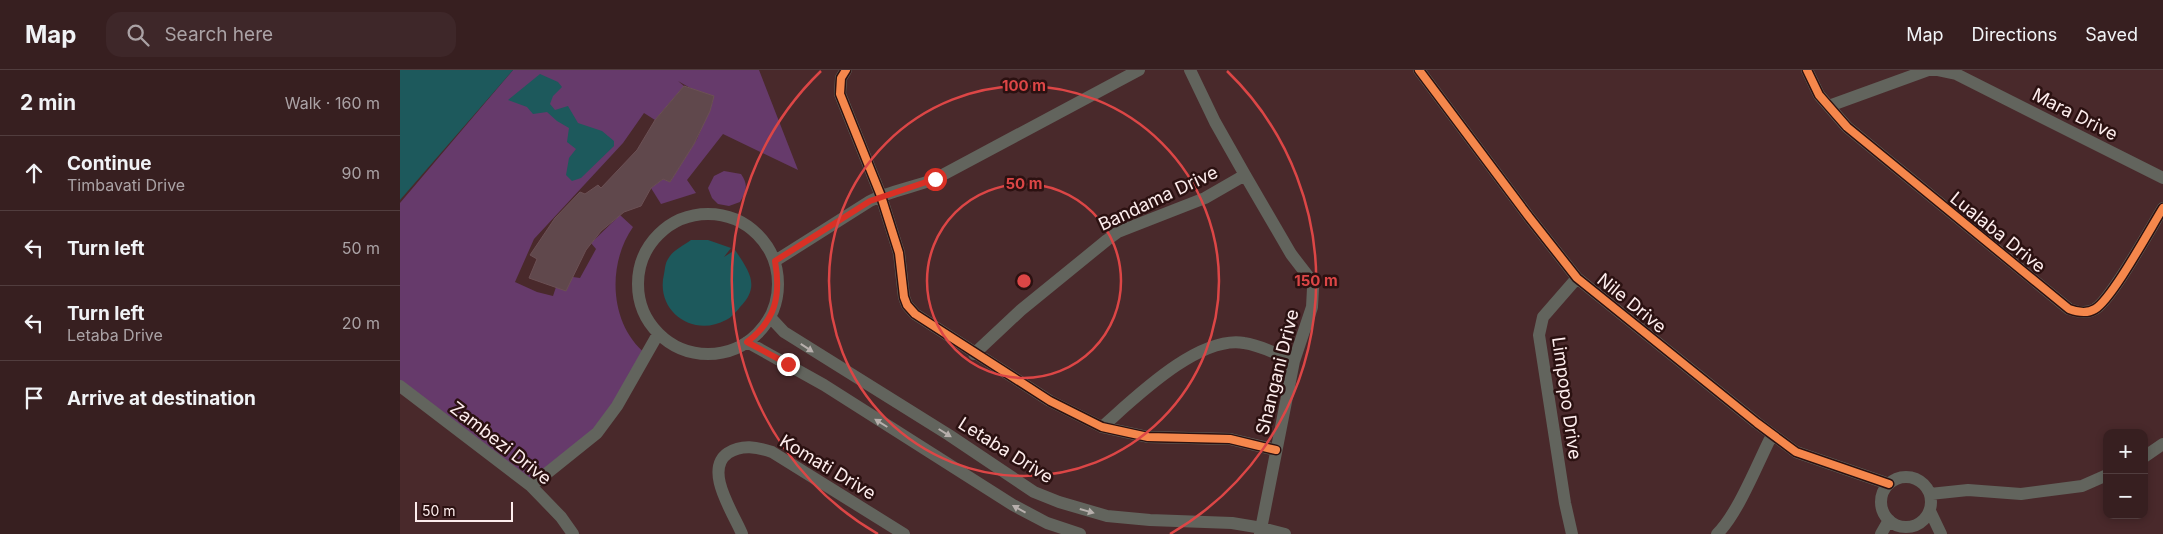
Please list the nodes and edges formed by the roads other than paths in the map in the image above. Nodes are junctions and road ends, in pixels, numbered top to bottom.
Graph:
1 (846, 70) edge
2 (1139, 70) edge
3 (1190, 70) edge
4 (1420, 70) edge
5 (1807, 70) edge
6 (1829, 106) junction
7 (1245, 175) junction
8 (2163, 178) edge
9 (881, 196) junction
10 (2163, 208) edge
11 (775, 261) junction
12 (1577, 278) junction
13 (770, 317) junction
14 (658, 334) junction
15 (747, 342) junction
16 (974, 354) junction
17 (1294, 361) junction
18 (400, 386) edge
19 (1102, 427) junction
20 (1772, 435) junction
21 (2163, 444) edge
22 (1276, 450) junction
23 (2148, 454) edge
24 (2103, 477) edge
25 (1889, 484) junction
26 (531, 486) junction
27 (1930, 494) junction
28 (1930, 511) junction
29 (1889, 520) junction
30 (1909, 530) edge
31 (1261, 531) edge
32 (573, 534) edge
33 (742, 534) edge
34 (904, 534) edge
35 (1080, 534) edge
36 (1285, 534) edge
37 (1572, 534) edge
38 (1717, 534) edge
39 (1881, 534) edge
40 (1942, 534) edge

1 - 9 street
2 - 9 street
3 - 7 street, Shangani Drive
4 - 12 street, Nile Drive
5 - 6 street, Lualaba Drive
6 - 8 street, Mara Drive
6 - 10 street, Lualaba Drive
7 - 16 street, Bandama Drive
7 - 17 street, Shangani Drive
9 - 11 street
9 - 16 street
11 - 13 street
11 - 14 street
12 - 20 street, Nile Drive
12 - 37 street, Limpopo Drive
13 - 15 street
13 -> 31 street, Letaba Drive
14 - 15 street
14 - 26 street
35 -> 15 street
16 - 19 street
17 - 19 street
17 - 22 street, Shangani Drive
18 - 26 street, Zambezi Drive
19 - 22 street
20 - 25 street, Nile Drive
20 - 38 street
21 - 23 street
22 - 31 street, Shangani Drive
24 - 27 street
25 - 27 street
25 - 29 street
26 - 32 street, Zambezi Drive
27 - 28 street
28 - 30 street
28 - 40 street
29 - 30 street
29 - 39 street
31 - 36 street, Letaba Drive
33 - 34 street, Komati Drive

